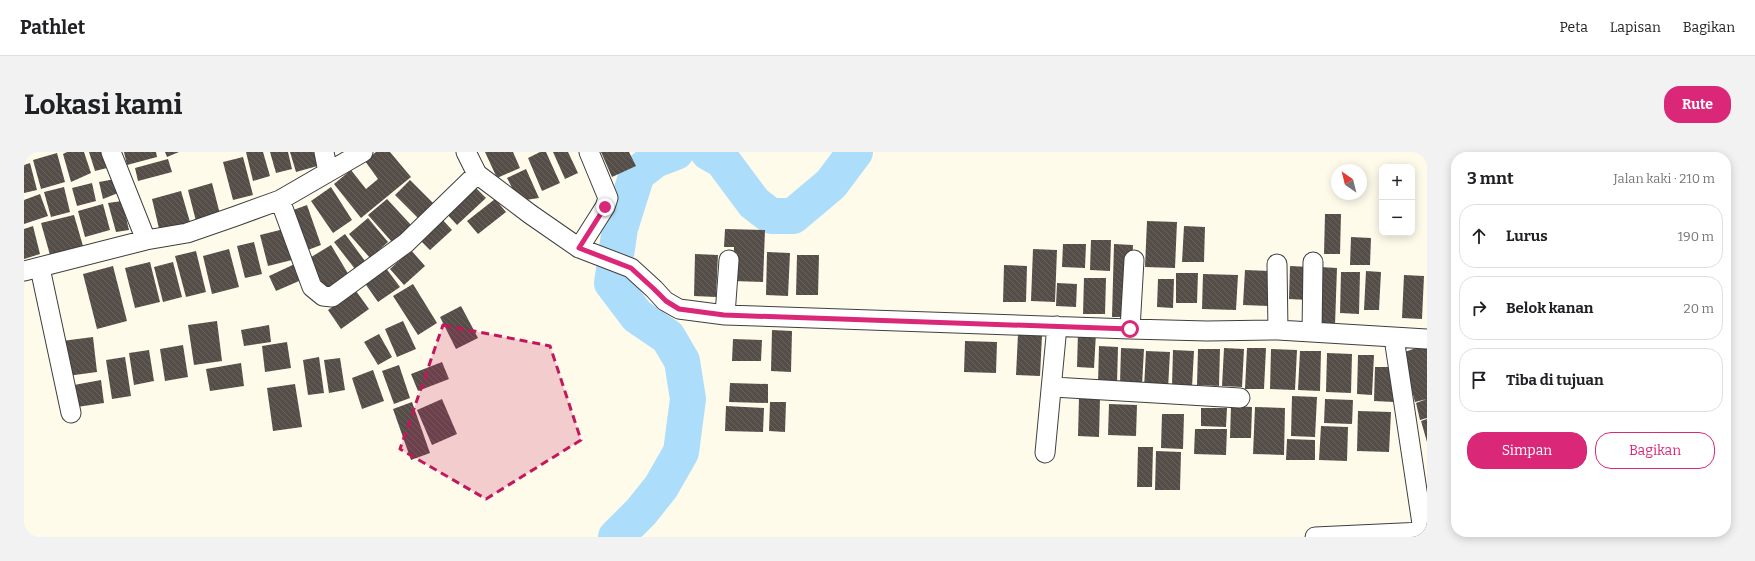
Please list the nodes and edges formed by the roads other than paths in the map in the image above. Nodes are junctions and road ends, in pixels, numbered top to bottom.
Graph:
1 (111, 152) edge
2 (324, 152) edge
3 (363, 152) edge
4 (466, 152) edge
5 (589, 152) edge
6 (328, 172) junction
7 (477, 174) junction
8 (280, 200) junction
9 (146, 240) junction
10 (579, 248) junction
11 (729, 260) dead end
12 (1134, 260) dead end
13 (1313, 262) dead end
14 (1277, 264) dead end
15 (32, 269) edge
16 (724, 315) junction
17 (1058, 326) junction
18 (1130, 329) junction
19 (1278, 330) junction
20 (1312, 332) junction
21 (1394, 338) junction
22 (1427, 338) edge
23 (1053, 387) junction
24 (1240, 398) dead end
25 (71, 413) dead end
26 (1045, 452) dead end
27 (1424, 535) edge
28 (1315, 537) edge

1 - 9 street
2 - 6 street
3 - 6 street
4 - 7 street
5 - 10 street
6 - 8 street
7 - 8 street
7 - 10 street
8 - 9 street
9 - 15 street
10 - 16 street
11 - 16 street
12 - 18 street
13 - 20 street
14 - 19 street
15 - 25 street
16 - 17 street
17 - 18 street
17 - 23 street
18 - 19 street
19 - 20 street
20 - 21 street
21 - 22 street
21 - 27 street
23 - 24 street
23 - 26 street
27 - 28 street

